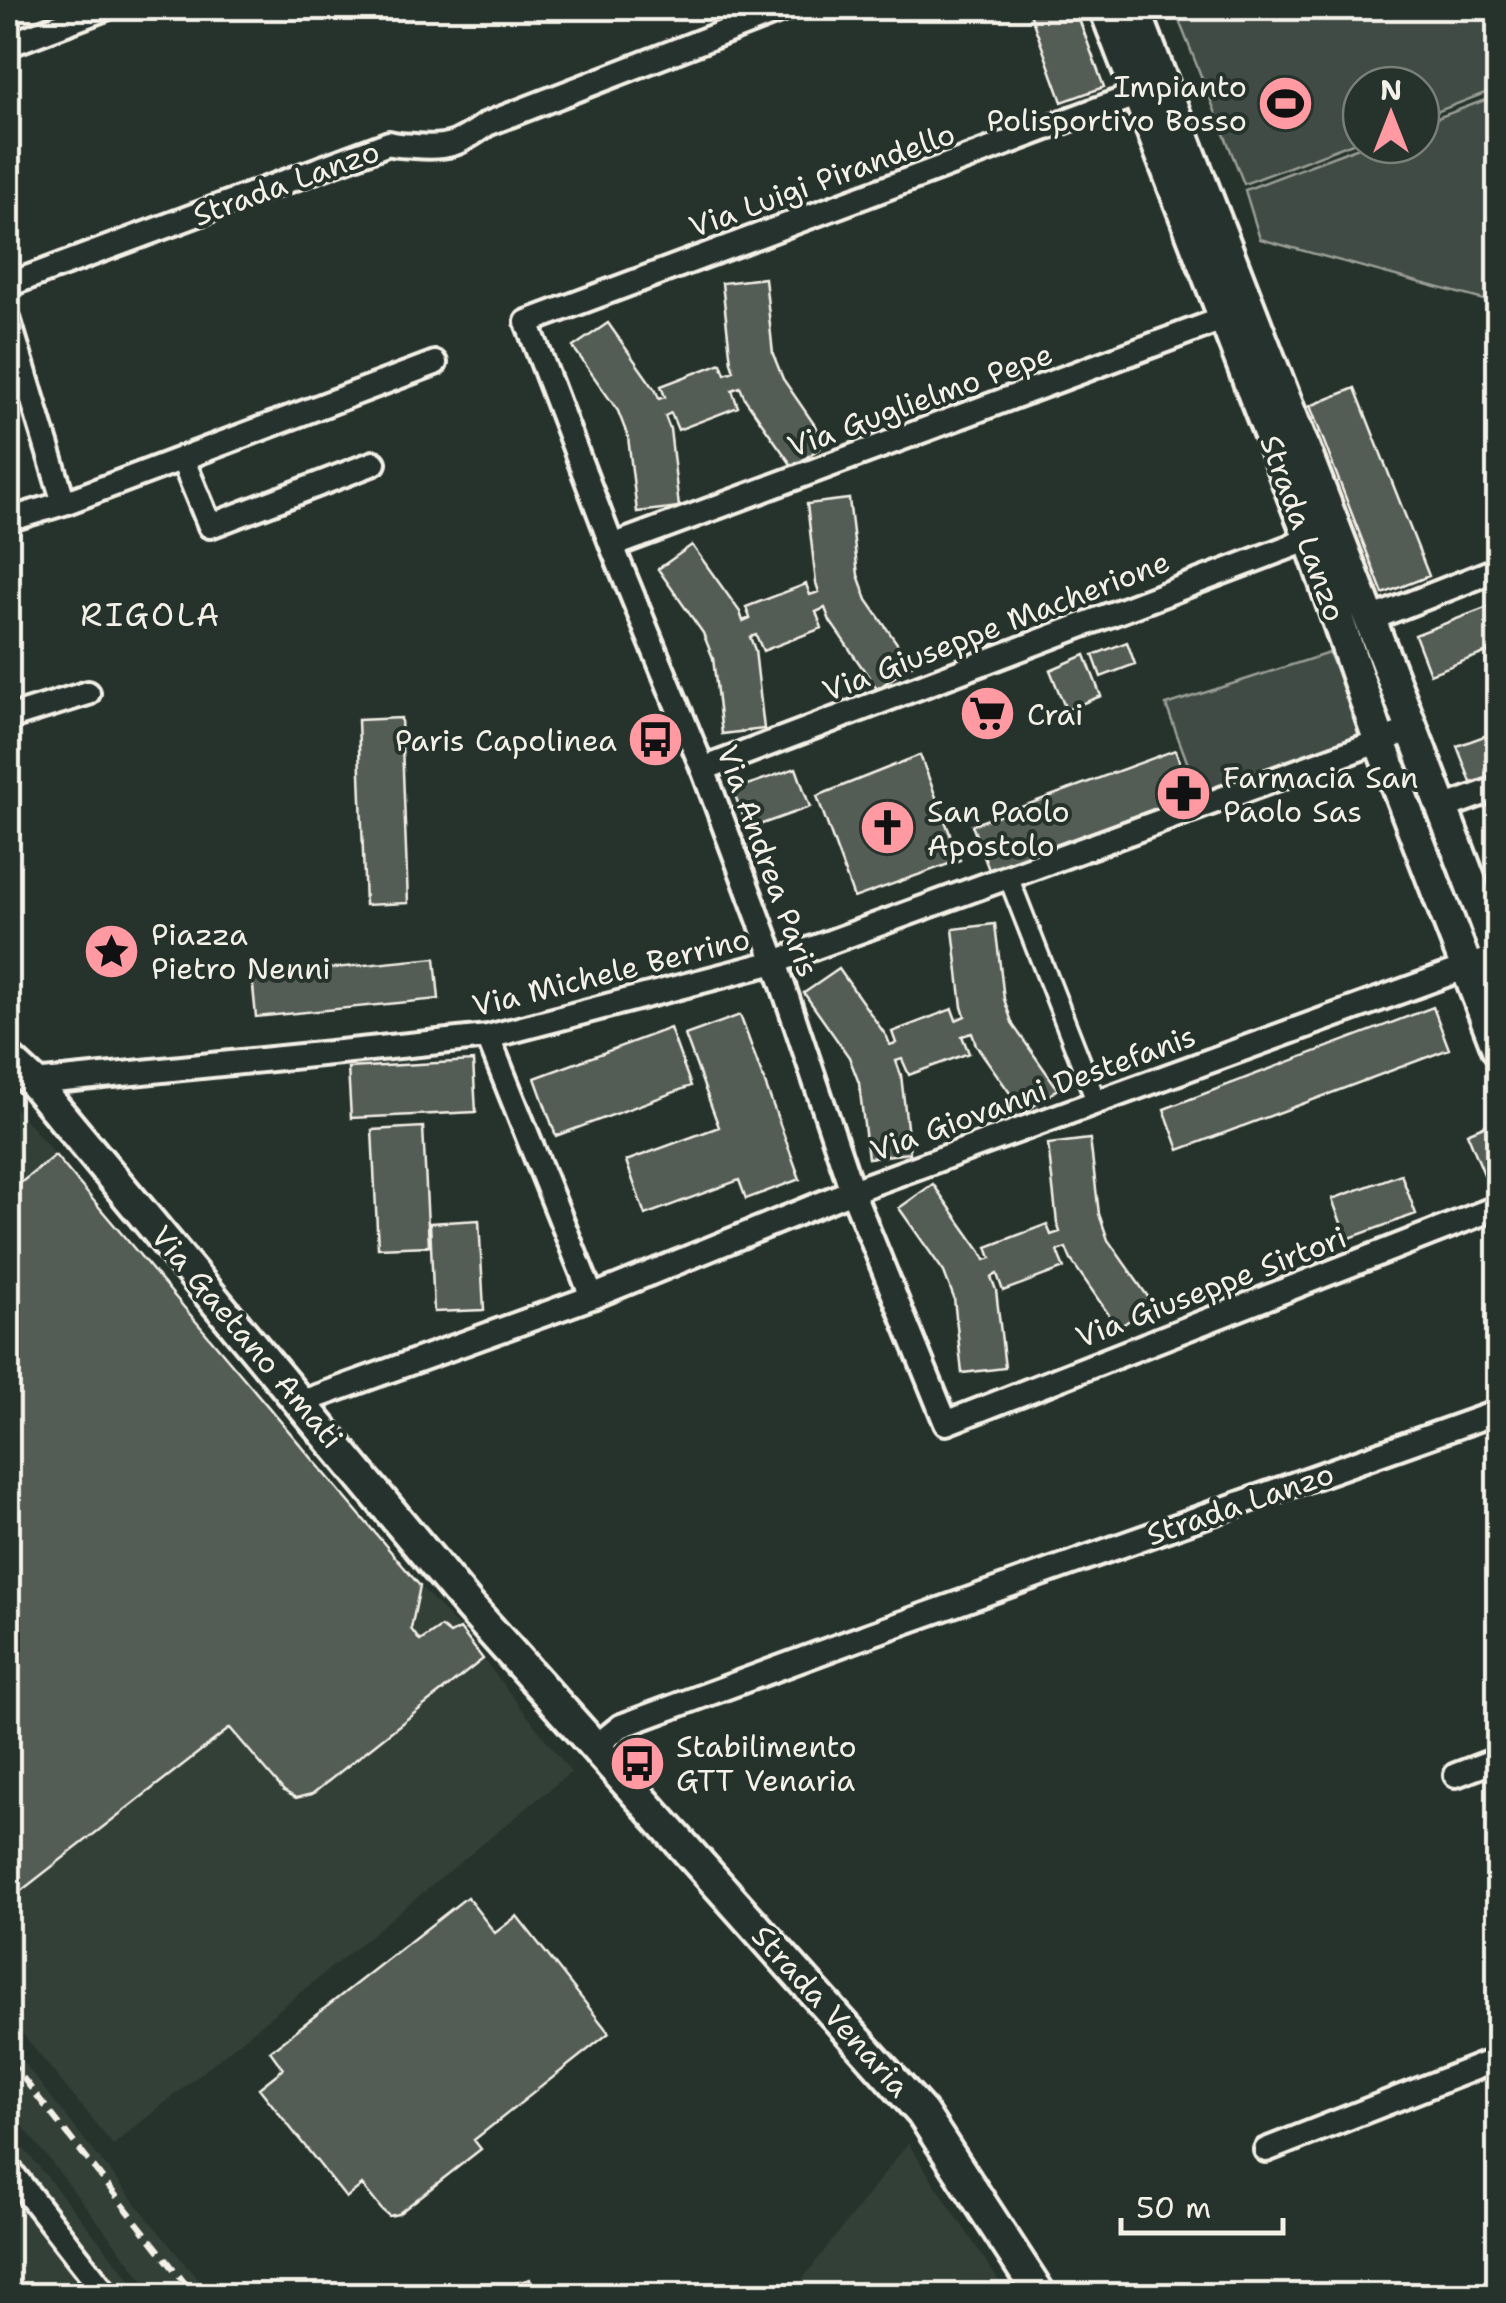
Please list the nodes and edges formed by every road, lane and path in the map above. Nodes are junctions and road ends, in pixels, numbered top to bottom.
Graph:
1 (106, 8) edge
2 (787, 8) edge
3 (1105, 8) edge
4 (1134, 8) edge
5 (8, 45) edge
6 (1138, 94) junction
7 (8, 285) edge
8 (1236, 314) junction
9 (8, 318) edge
10 (527, 322) joint
11 (435, 362) dead end
12 (182, 458) junction
13 (374, 463) dead end
14 (64, 502) junction
15 (8, 520) edge
16 (1310, 540) junction
17 (612, 546) junction
18 (1498, 569) edge
19 (1371, 620) junction
20 (88, 693) dead end
21 (8, 718) edge
22 (1413, 729) junction
23 (1380, 742) junction
24 (702, 769) junction
25 (1498, 788) edge
26 (1443, 808) junction
27 (1008, 876) junction
28 (1498, 956) edge
29 (775, 962) junction
30 (1468, 967) junction
31 (488, 1037) junction
32 (1498, 1049) edge
33 (8, 1059) edge
34 (34, 1083) junction
35 (1096, 1100) junction
36 (852, 1191) junction
37 (1498, 1208) edge
38 (592, 1297) junction
39 (302, 1402) junction
40 (1498, 1412) edge
41 (946, 1423) joint
42 (481, 1619) joint
43 (596, 1747) junction
44 (1498, 1759) edge
45 (1456, 1775) dead end
46 (1498, 2059) edge
47 (1266, 2150) dead end
48 (8, 2168) edge
49 (108, 2296) edge
50 (1041, 2296) edge

1 - 5 street
2 - 7 street, Strada Lanzo
3 - 6 street, Strada Lanzo
4 - 8 street, Strada Lanzo
6 - 8 street, Strada Lanzo
6 - 10 street, Via Luigi Pirandello
8 - 16 street, Strada Lanzo
8 - 17 street, Via Guglielmo Pepe
8 - 19 street, Strada Lanzo
9 - 14 street
10 - 17 street, Via Andrea Paris
11 - 12 street
12 - 13 street
12 - 14 street
14 - 15 street
16 - 23 street, Strada Lanzo
16 - 24 street, Via Giuseppe Macherione
17 - 24 street, Via Andrea Paris
18 - 19 street
19 - 22 street, Strada Lanzo
20 - 21 street
22 - 23 street, Via Michele Berrino
22 - 26 street, Strada Lanzo
23 - 27 street, Via Michele Berrino
23 - 30 street, Strada Lanzo
24 - 29 street, Via Andrea Paris
25 - 26 street
26 - 28 street, Strada Lanzo
27 - 29 street, Via Michele Berrino
27 - 35 street
28 - 30 street, Via Giovanni Destefanis
29 - 31 street, Via Michele Berrino
29 - 36 street, Via Andrea Paris
30 - 32 street, Strada Lanzo
30 - 35 street, Via Giovanni Destefanis
31 - 34 street, Via Michele Berrino
31 - 38 street
33 - 34 street, Via Gaetano Amati
34 - 39 street, Via Gaetano Amati
35 - 36 street, Via Giovanni Destefanis
36 - 38 street, Via Giovanni Destefanis
36 - 41 street, Via Andrea Paris
37 - 41 street, Via Giuseppe Sirtori
38 - 39 street, Via Giovanni Destefanis
39 - 42 street, Via Gaetano Amati
40 - 43 street, Strada Lanzo
42 - 43 street, Strada Venaria
43 - 50 street, Strada Venaria
44 - 45 street
46 - 47 street
48 - 49 street

